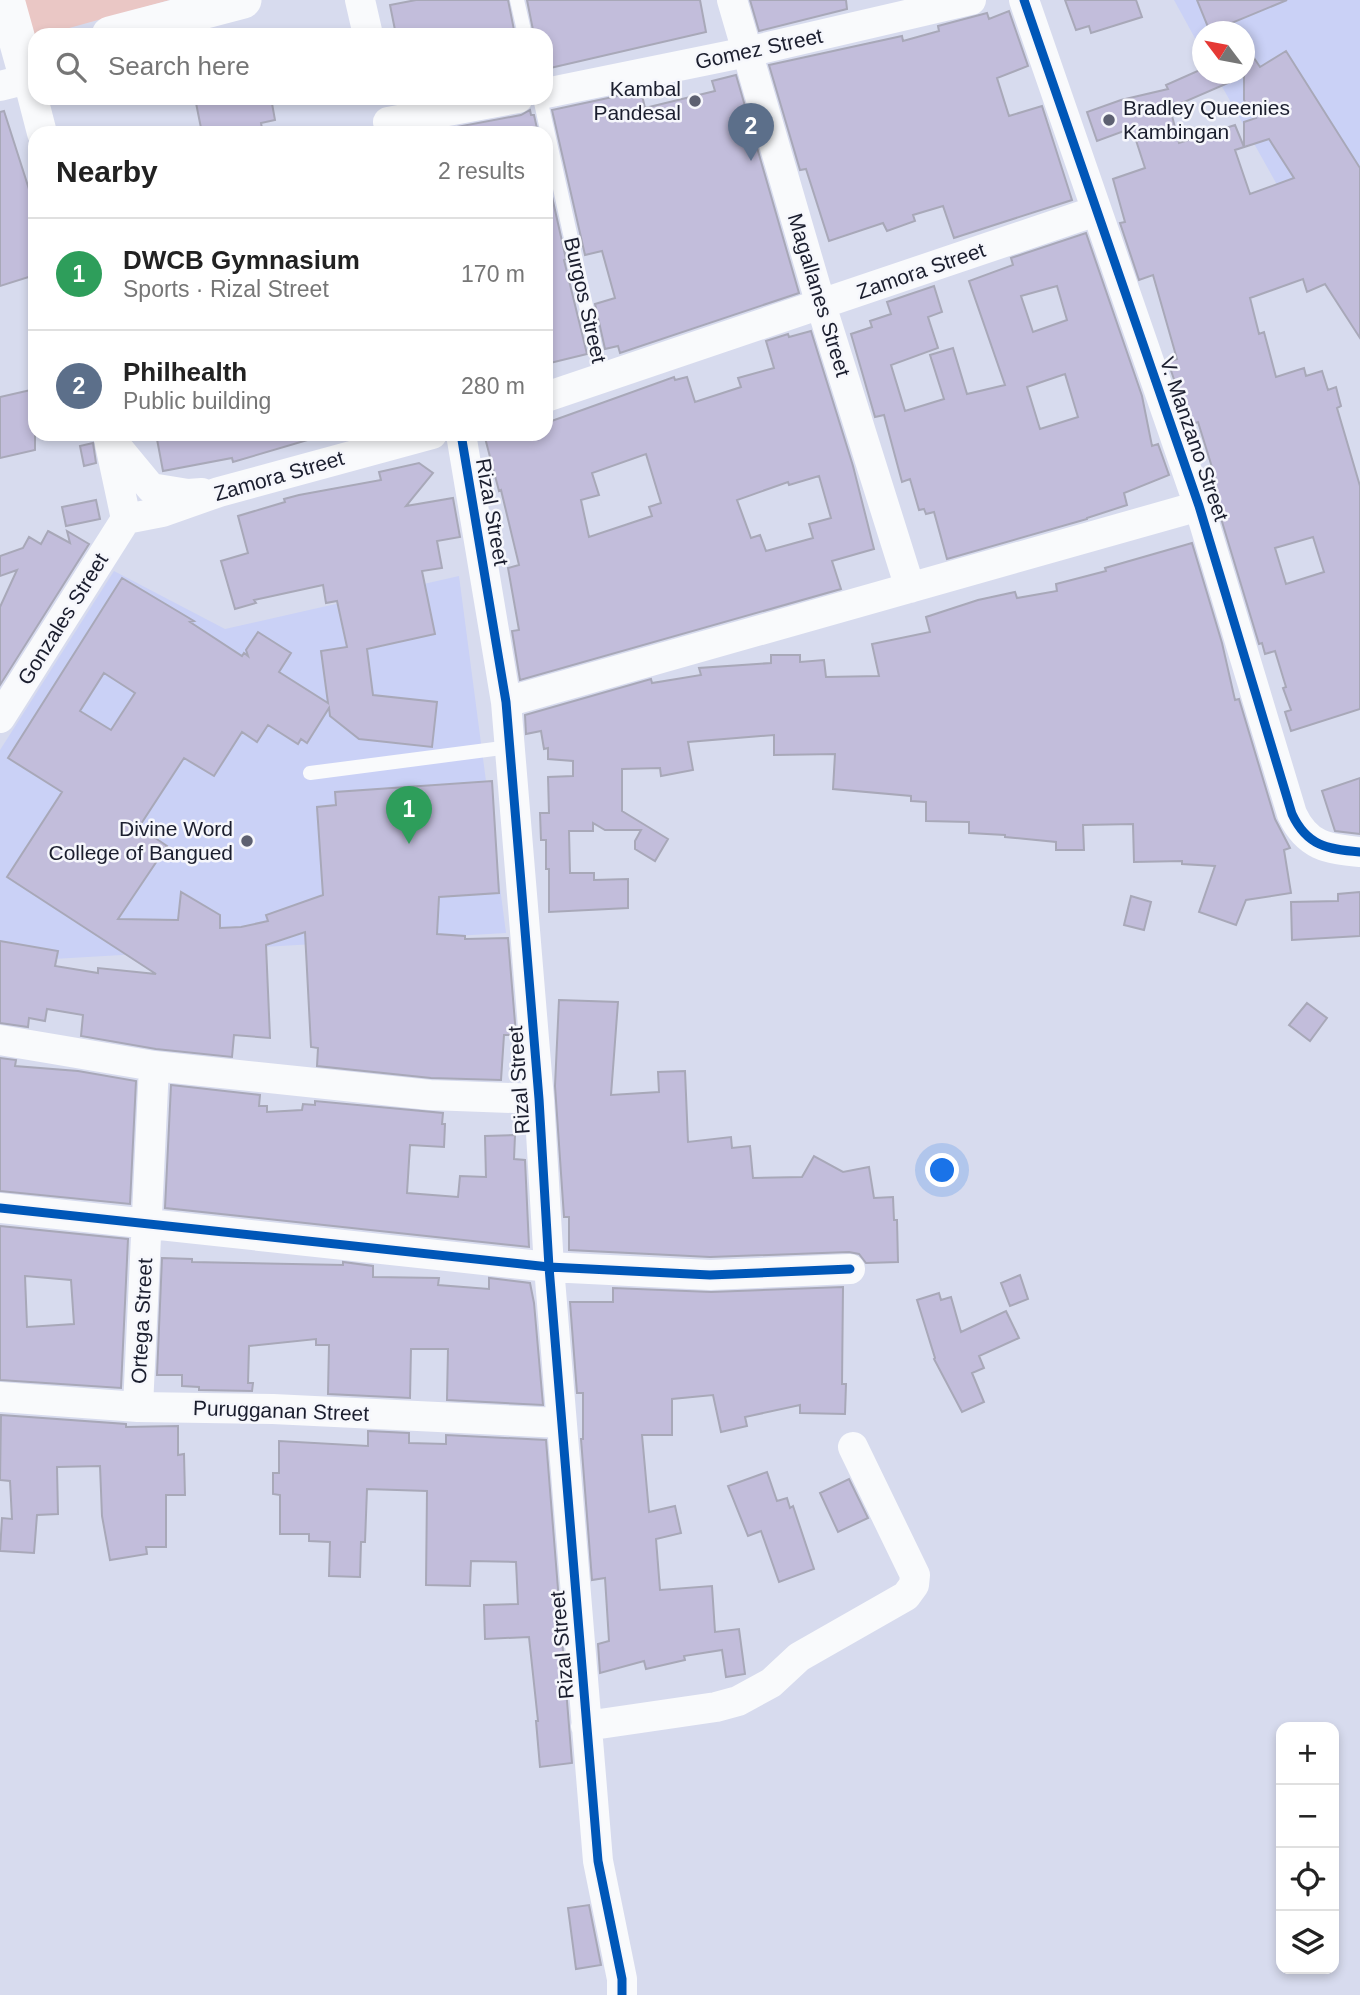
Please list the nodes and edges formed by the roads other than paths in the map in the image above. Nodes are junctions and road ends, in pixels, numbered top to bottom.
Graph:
1 (6, 0) edge
2 (243, 0) edge
3 (360, 0) edge
4 (517, 0) edge
5 (733, 0) edge
6 (971, 0) edge
7 (1024, 0) edge
8 (137, 28) edge
9 (366, 28) edge
10 (524, 28) edge
11 (747, 52) junction
12 (21, 70) edge
13 (28, 91) edge
14 (553, 92) edge
15 (33, 105) edge
16 (472, 105) edge
17 (542, 105) edge
18 (387, 118) edge
19 (40, 126) edge
20 (546, 126) edge
21 (553, 157) edge
22 (1096, 211) junction
23 (821, 305) junction
24 (602, 378) junction
25 (553, 395) edge
26 (109, 441) edge
27 (113, 441) edge
28 (406, 441) edge
29 (462, 441) edge
30 (219, 492) junction
31 (1199, 506) junction
32 (126, 519) junction
33 (910, 588) junction
34 (506, 702) junction
35 (0, 718) edge
36 (510, 747) junction
37 (310, 773) dead end
38 (1360, 852) edge
39 (0, 1040) edge
40 (154, 1066) junction
41 (539, 1099) junction
42 (0, 1208) edge
43 (146, 1224) junction
44 (549, 1267) junction
45 (850, 1269) dead end
46 (0, 1397) edge
47 (138, 1408) junction
48 (561, 1423) junction
49 (853, 1447) dead end
50 (586, 1726) junction
51 (622, 1995) edge

1 - 12 street
2 - 8 street
3 - 9 street
4 - 10 lane
5 - 11 street, Magallanes Street
6 - 11 street, Gomez Street
7 - 22 street, V. Manzano Street
11 - 14 street, Gomez Street
11 - 23 street, Magallanes Street
12 - 13 street
15 - 19 street
16 - 18 street
17 - 20 lane, Burgos Street
21 - 24 lane, Burgos Street
22 - 23 street, Zamora Street
22 - 31 street, V. Manzano Street
23 - 24 street, Zamora Street
23 - 33 street, Magallanes Street
24 - 25 street, Zamora Street
26 - 32 street
27 - 30 street
28 - 30 street, Zamora Street
29 - 34 street, Rizal Street
30 - 32 street, Zamora Street
31 - 33 street
31 - 38 street, V. Manzano Street
32 - 35 street, Gonzales Street
33 - 34 street
34 - 36 street, Rizal Street
36 - 37 lane
36 - 41 street, Rizal Street
39 - 40 street
40 - 41 street
40 - 43 street, Ortega Street
41 - 44 street, Rizal Street
42 - 43 street
43 - 44 street
43 - 47 street, Ortega Street
44 - 45 street
44 - 48 street, Rizal Street
46 - 47 street, Purugganan Street
47 - 48 street, Purugganan Street
48 - 50 street, Rizal Street
49 - 50 street
50 - 51 street, Rizal Street

